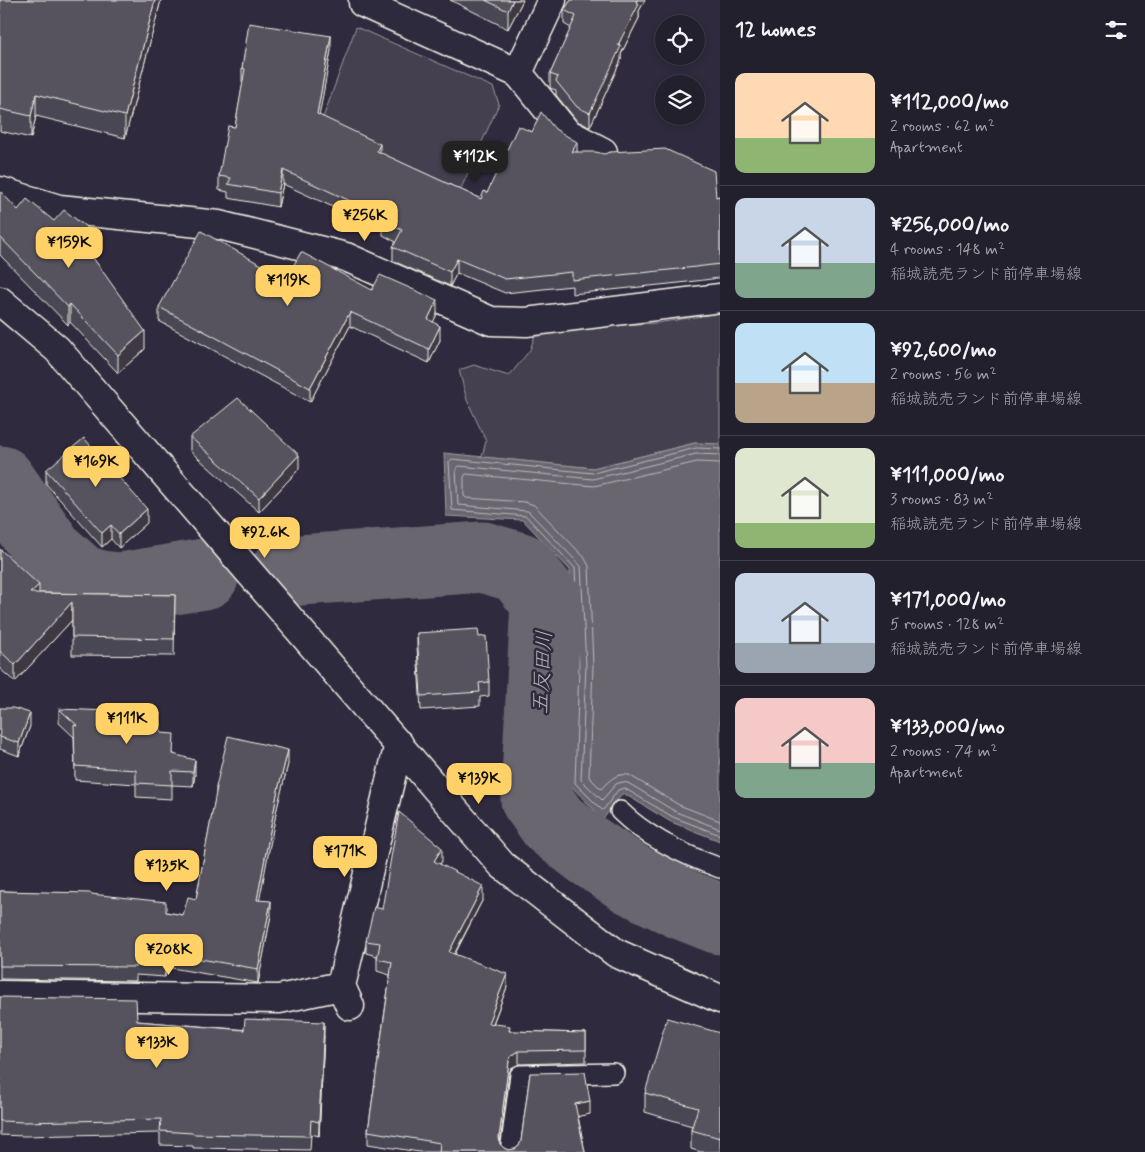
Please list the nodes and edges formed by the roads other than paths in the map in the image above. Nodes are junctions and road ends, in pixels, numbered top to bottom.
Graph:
1 (363, 0) edge
2 (552, 0) edge
3 (518, 73) junction
4 (603, 152) edge
5 (0, 191) edge
6 (720, 298) edge
7 (0, 301) edge
8 (399, 744) junction
9 (620, 811) dead end
10 (720, 868) edge
11 (0, 995) edge
12 (720, 999) edge
13 (614, 1072) dead end
14 (510, 1152) edge

1 - 3 street
2 - 3 street
3 - 4 street
5 - 6 street
7 - 8 street
8 - 11 street
8 - 12 street
9 - 10 lane
13 - 14 lane

